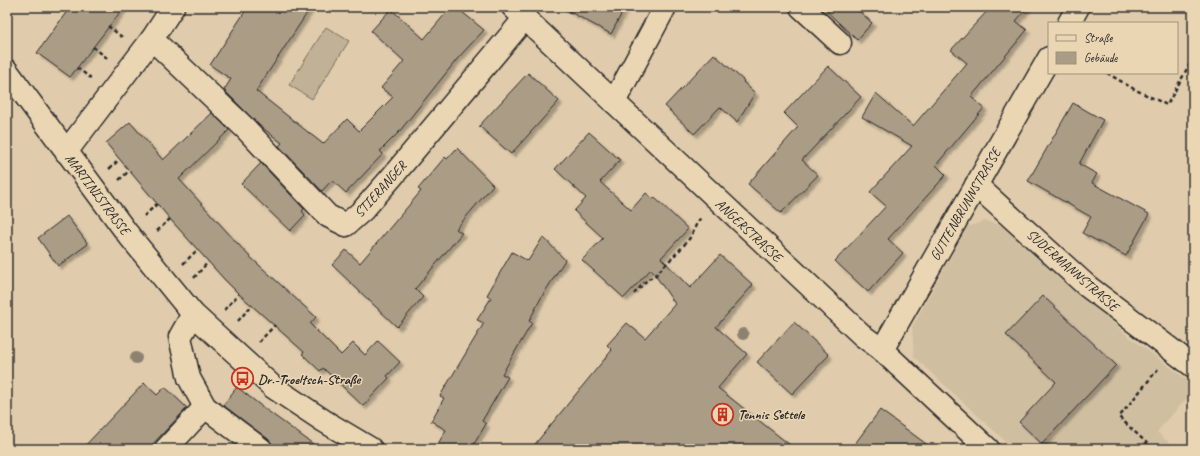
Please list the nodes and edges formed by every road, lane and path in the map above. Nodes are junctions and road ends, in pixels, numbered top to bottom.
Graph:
1 (172, 7) edge
2 (665, 7) edge
3 (801, 7) edge
4 (1078, 7) edge
5 (519, 12) edge
6 (1070, 22) edge
7 (152, 39) junction
8 (840, 43) dead end
9 (1193, 58) edge
10 (1048, 60) edge
11 (7, 71) edge
12 (1109, 74) edge
13 (614, 102) junction
14 (66, 152) junction
15 (976, 184) junction
16 (718, 200) junction
17 (634, 294) dead end
18 (193, 314) junction
19 (882, 350) junction
20 (1173, 350) junction
21 (1193, 366) edge
22 (205, 407) junction
23 (166, 449) edge
24 (261, 449) edge
25 (371, 449) edge
26 (988, 449) edge
27 (1153, 449) edge

1 - 7 street
2 - 13 street
3 - 8 street
4 - 6 street
5 - 7 street, STIERANGER
5 - 13 street, ANGERSTRASSE
7 - 14 street
9 - 12 path
10 - 15 street, GUTTENBRUNNSTRASSE
11 - 14 street, MARTINISTRASSE
13 - 16 street, ANGERSTRASSE
14 - 18 street, MARTINISTRASSE
15 - 19 street, GUTTENBRUNNSTRASSE
15 - 20 street, SUDERMANNSTRASSE
16 - 17 path
16 - 19 street, ANGERSTRASSE
18 - 22 street
18 - 25 street, MARTINISTRASSE
19 - 26 street, ANGERSTRASSE
20 - 21 street, SUDERMANNSTRASSE
20 - 27 path
22 - 23 street
22 - 24 street

